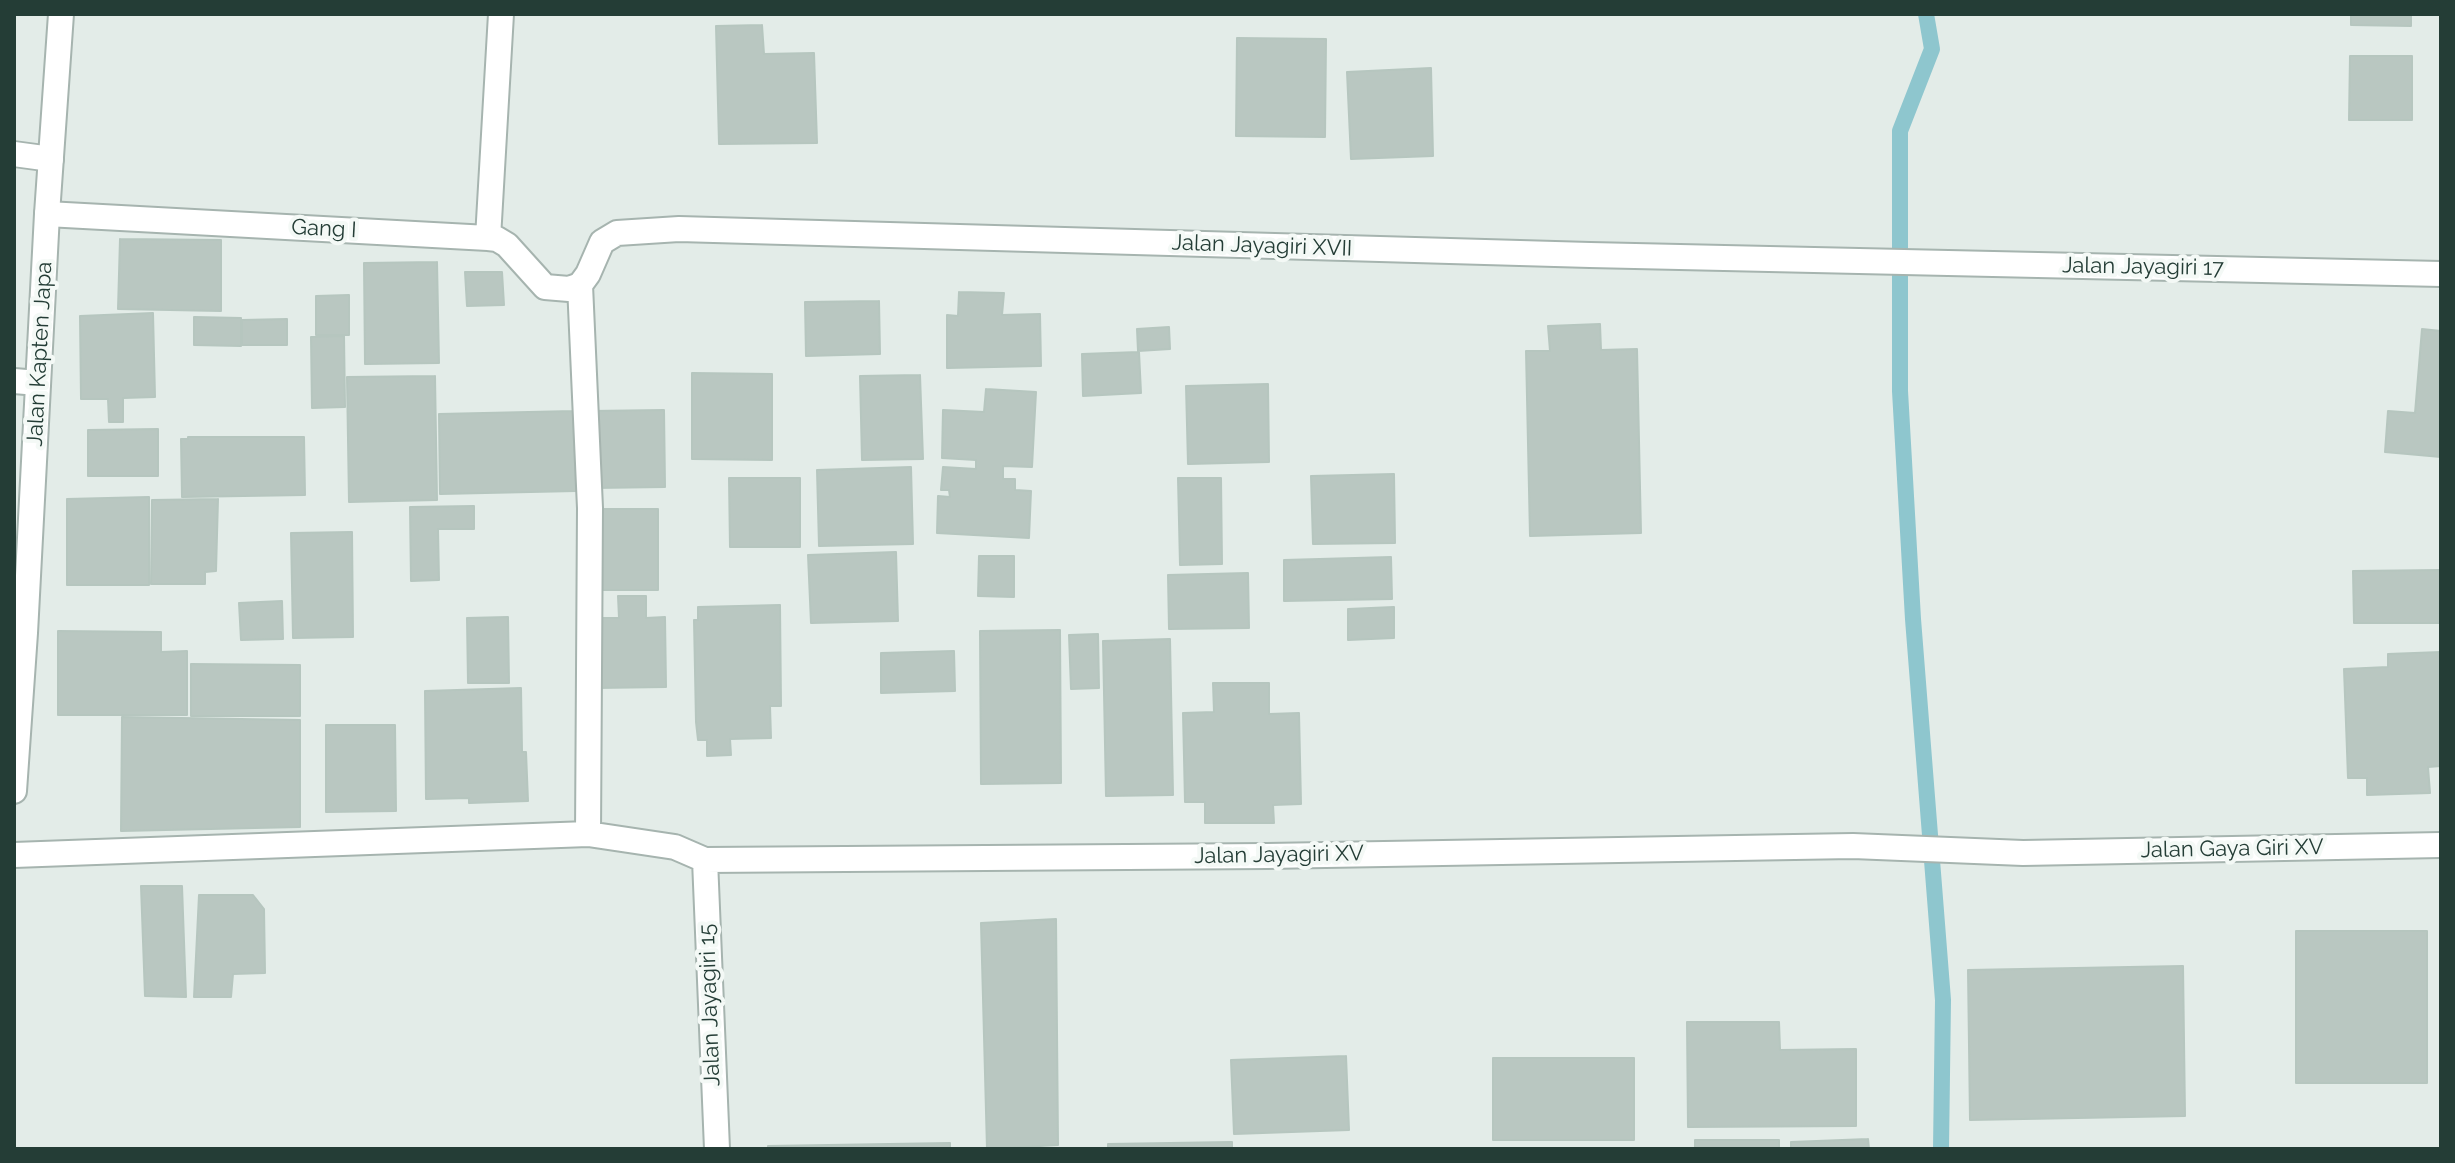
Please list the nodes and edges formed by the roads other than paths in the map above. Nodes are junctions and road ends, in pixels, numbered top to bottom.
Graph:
1 (61, 14) edge
2 (501, 14) edge
3 (14, 154) edge
4 (51, 159) junction
5 (47, 214) junction
6 (488, 238) junction
7 (1846, 260) joint
8 (2441, 274) edge
9 (580, 285) junction
10 (26, 382) edge
11 (14, 791) edge
12 (588, 834) junction
13 (2441, 845) edge
14 (1853, 846) joint
15 (14, 855) edge
16 (705, 860) junction
17 (717, 1149) edge

1 - 4 street, Jalan Kapten Japa
2 - 6 street
3 - 4 street
4 - 5 street, Jalan Kapten Japa
5 - 6 street, Gang I
5 - 10 street, Jalan Kapten Japa
6 - 9 street
7 - 8 street, Jalan Jayagiri 17
7 - 9 street, Jalan Jayagiri XVII
9 - 12 street
10 - 11 street, Jalan Kapten Japa
12 - 15 street
12 - 16 street
13 - 14 street, Jalan Gaya Giri XV
14 - 16 street, Jalan Jayagiri XV
16 - 17 street, Jalan Jayagiri 15

